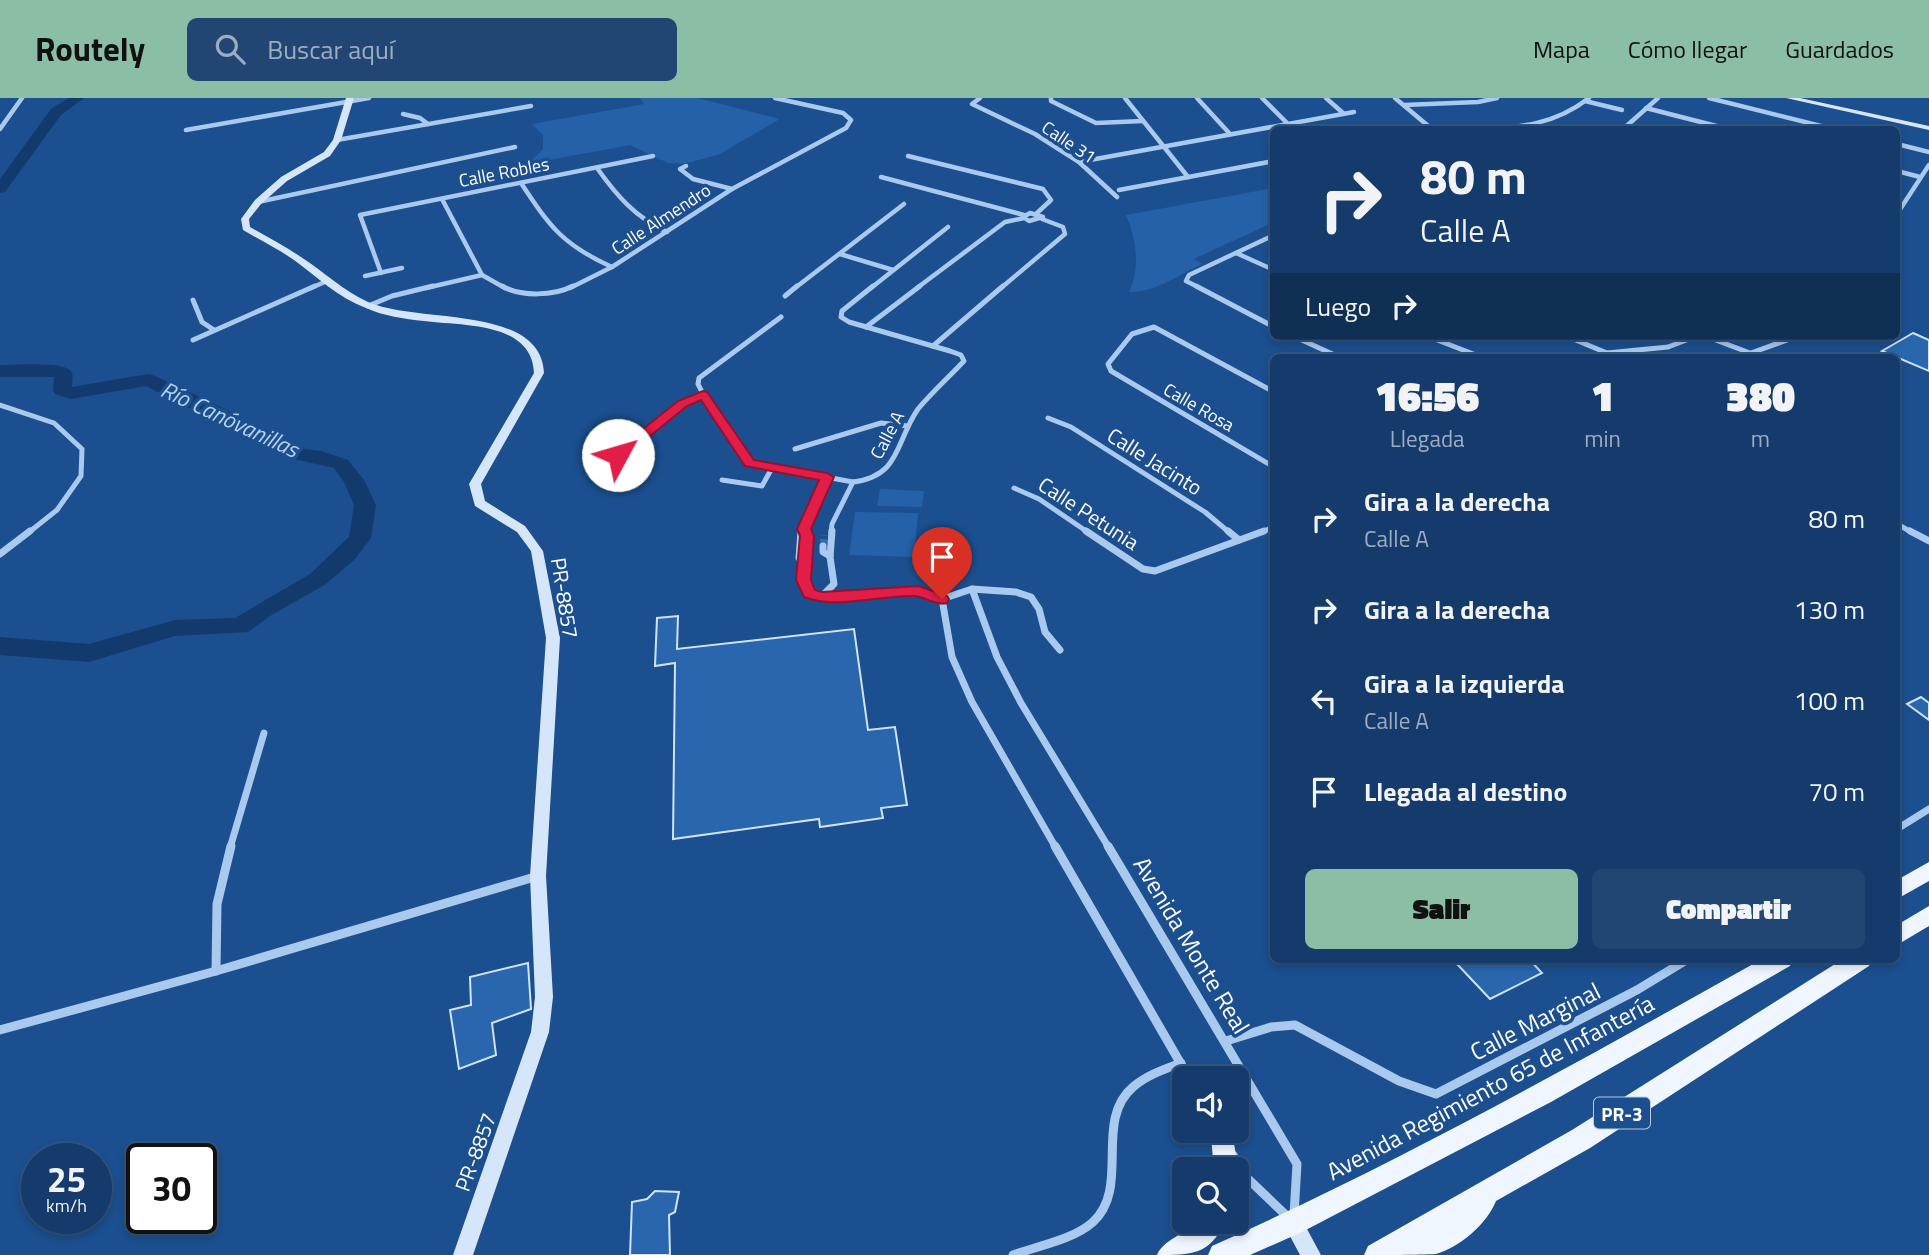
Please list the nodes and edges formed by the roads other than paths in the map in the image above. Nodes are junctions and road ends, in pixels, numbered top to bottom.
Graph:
1 (22, 98) edge
2 (369, 98) edge
3 (775, 98) edge
4 (980, 98) edge
5 (1051, 98) edge
6 (1125, 98) edge
7 (1197, 98) edge
8 (1262, 98) edge
9 (1326, 98) edge
10 (1395, 98) edge
11 (1497, 98) edge
12 (1658, 98) edge
13 (1709, 98) edge
14 (1790, 98) edge
15 (1587, 99) edge
16 (350, 100) edge
17 (1404, 105) junction
18 (531, 106) dead end
19 (1646, 108) junction
20 (1622, 110) dead end
21 (1354, 112) dead end
22 (1343, 113) junction
23 (403, 114) dead end
24 (1143, 121) junction
25 (428, 124) junction
26 (1288, 124) junction
27 (1276, 126) edge
28 (1428, 126) edge
29 (1519, 126) edge
30 (1626, 126) edge
31 (1716, 126) edge
32 (1821, 126) edge
33 (1270, 127) edge
34 (1929, 128) edge
35 (0, 129) edge
36 (186, 130) dead end
37 (1230, 134) junction
38 (337, 140) junction
39 (1900, 145) edge
40 (515, 146) dead end
41 (1164, 146) junction
42 (1929, 152) edge
43 (653, 156) dead end
44 (908, 156) dead end
45 (1079, 162) junction
46 (1270, 162) edge
47 (1929, 165) edge
48 (686, 166) dead end
49 (597, 167) junction
50 (1900, 172) edge
51 (881, 177) dead end
52 (1188, 177) junction
53 (1920, 177) junction
54 (521, 183) junction
55 (732, 189) junction
56 (1119, 190) dead end
57 (1116, 197) dead end
58 (442, 198) junction
59 (258, 202) junction
60 (1900, 202) edge
61 (1904, 203) junction
62 (904, 204) dead end
63 (1900, 209) edge
64 (1037, 213) junction
65 (1024, 216) junction
66 (1042, 219) junction
67 (948, 227) dead end
68 (667, 232) junction
69 (1270, 237) edge
70 (1236, 253) junction
71 (840, 254) junction
72 (612, 267) junction
73 (402, 268) dead end
74 (1270, 268) edge
75 (893, 270) junction
76 (381, 273) junction
77 (482, 275) junction
78 (365, 276) dead end
79 (327, 281) junction
80 (785, 296) dead end
81 (193, 300) dead end
82 (368, 306) junction
83 (781, 317) dead end
84 (1270, 325) edge
85 (866, 327) junction
86 (214, 330) junction
87 (193, 340) dead end
88 (1302, 340) edge
89 (1437, 340) edge
90 (1575, 340) edge
91 (1686, 340) edge
92 (1716, 340) edge
93 (1787, 340) edge
94 (933, 346) junction
95 (1751, 353) joint
96 (1332, 354) edge
97 (1473, 354) edge
98 (1607, 354) joint
99 (1270, 390) edge
100 (703, 394) junction
101 (0, 405) edge
102 (1048, 418) dead end
103 (908, 426) junction
104 (795, 449) dead end
105 (1270, 465) edge
106 (772, 468) junction
107 (596, 472) dead end
108 (827, 477) junction
109 (722, 481) dead end
110 (853, 482) junction
111 (1014, 488) dead end
112 (832, 524) junction
113 (1900, 526) edge
114 (1270, 528) edge
115 (824, 535) tunnel mouth
116 (1239, 540) junction
117 (1929, 541) edge
118 (823, 546) tunnel mouth
119 (0, 554) edge
120 (830, 556) junction
121 (972, 589) junction
122 (820, 597) junction
123 (942, 599) junction
124 (1060, 650) dead end
125 (264, 733) dead end
126 (1929, 809) edge
127 (1900, 827) edge
128 (1929, 871) edge
129 (538, 876) junction
130 (1900, 888) edge
131 (1929, 915) edge
132 (1900, 934) edge
133 (1681, 963) edge
134 (1775, 963) edge
135 (1855, 963) edge
136 (216, 971) junction
137 (0, 1030) edge
138 (1226, 1041) junction
139 (1181, 1063) junction
140 (1183, 1066) edge
141 (1226, 1143) edge
142 (1495, 1188) junction
143 (1293, 1223) junction
144 (1205, 1234) edge
145 (463, 1255) edge
146 (1013, 1255) edge
147 (1170, 1255) edge
148 (1221, 1255) edge
149 (1311, 1255) edge
150 (1377, 1255) edge
151 (1408, 1255) edge

1 - 35 street
2 - 16 street
3 - 55 street, Calle Almendro
4 - 45 street, Calle 31
5 - 24 street
6 - 24 street
7 - 37 street
8 - 26 street
9 - 22 street
10 - 17 street
11 - 17 street
12 - 19 street
13 - 32 street
14 - 34 street
15 - 20 street
15 - 29 street
16 - 36 street
16 - 38 street
17 - 28 street
18 - 25 street
19 - 30 street
19 - 31 street
21 - 22 street
22 - 26 street
23 - 25 street
24 - 41 street
25 - 38 street
26 - 27 street
33 - 37 street
37 - 41 street
38 - 59 street
39 - 42 street
40 - 59 street
41 - 45 street
41 - 52 street
43 - 49 street, Calle Robles
44 - 64 street
45 - 57 street, Calle 31
46 - 52 street
47 - 53 street
48 - 55 street
49 - 54 street, Calle Robles
49 - 68 street
50 - 53 street
51 - 65 street
52 - 56 street
53 - 61 street
54 - 58 street, Calle Robles
54 - 72 street
55 - 68 street, Calle Almendro
58 - 76 street, Calle Robles
58 - 77 street
59 - 79 street, PR-8857
60 - 61 street
61 - 63 street
62 - 71 street
64 - 65 street
64 - 66 street
65 - 66 street
65 - 85 street
66 - 94 street
67 - 75 street, Calle A
68 - 72 street, Calle Almendro
69 - 70 street
70 - 74 street
70 - 84 street
71 - 75 street
71 - 80 street
72 - 77 street, Calle Almendro
73 - 76 street
75 - 85 street, Calle A
76 - 78 street
77 - 82 street
79 - 82 street, PR-8857
79 - 86 street
81 - 86 street
82 - 129 street, PR-8857
83 - 100 street
85 - 94 street, Calle A
86 - 87 street
88 - 96 street
89 - 97 street
90 - 98 street
91 - 98 street
92 - 95 street
93 - 95 street
94 - 103 street, Calle A
99 - 105 street, Calle Rosa
100 - 106 street, Calle A
100 - 107 street
101 - 119 street
102 - 116 street, Calle Jacinto
103 - 104 street
103 - 110 street, Calle A
106 - 108 street, Calle A
106 - 109 street
108 - 110 street, Calle A
108 - 122 street
110 - 112 street
111 - 116 street, Calle Petunia
112 - 115 street
112 - 120 street
113 - 117 street
114 - 116 street
118 - 120 street
120 - 122 street
121 - 123 street
121 - 124 street
121 - 138 street, Avenida Monte Real
122 - 123 street
123 - 139 street
125 - 136 street
126 - 127 street
128 - 130 main road
129 - 136 street
129 - 145 street, PR-8857
131 - 132 main road
133 - 138 street, Calle Marginal
134 - 143 main road, Avenida Regimiento 65 de Infantería / PR-3
135 - 142 main road, PR-3
136 - 137 street
138 - 143 street, Avenida Monte Real
139 - 140 street
139 - 146 street
141 - 143 street
142 - 150 main road, PR-3
142 - 151 main road
143 - 148 main road, Avenida Regimiento 65 de Infantería / PR-3
143 - 149 street
144 - 147 main road

